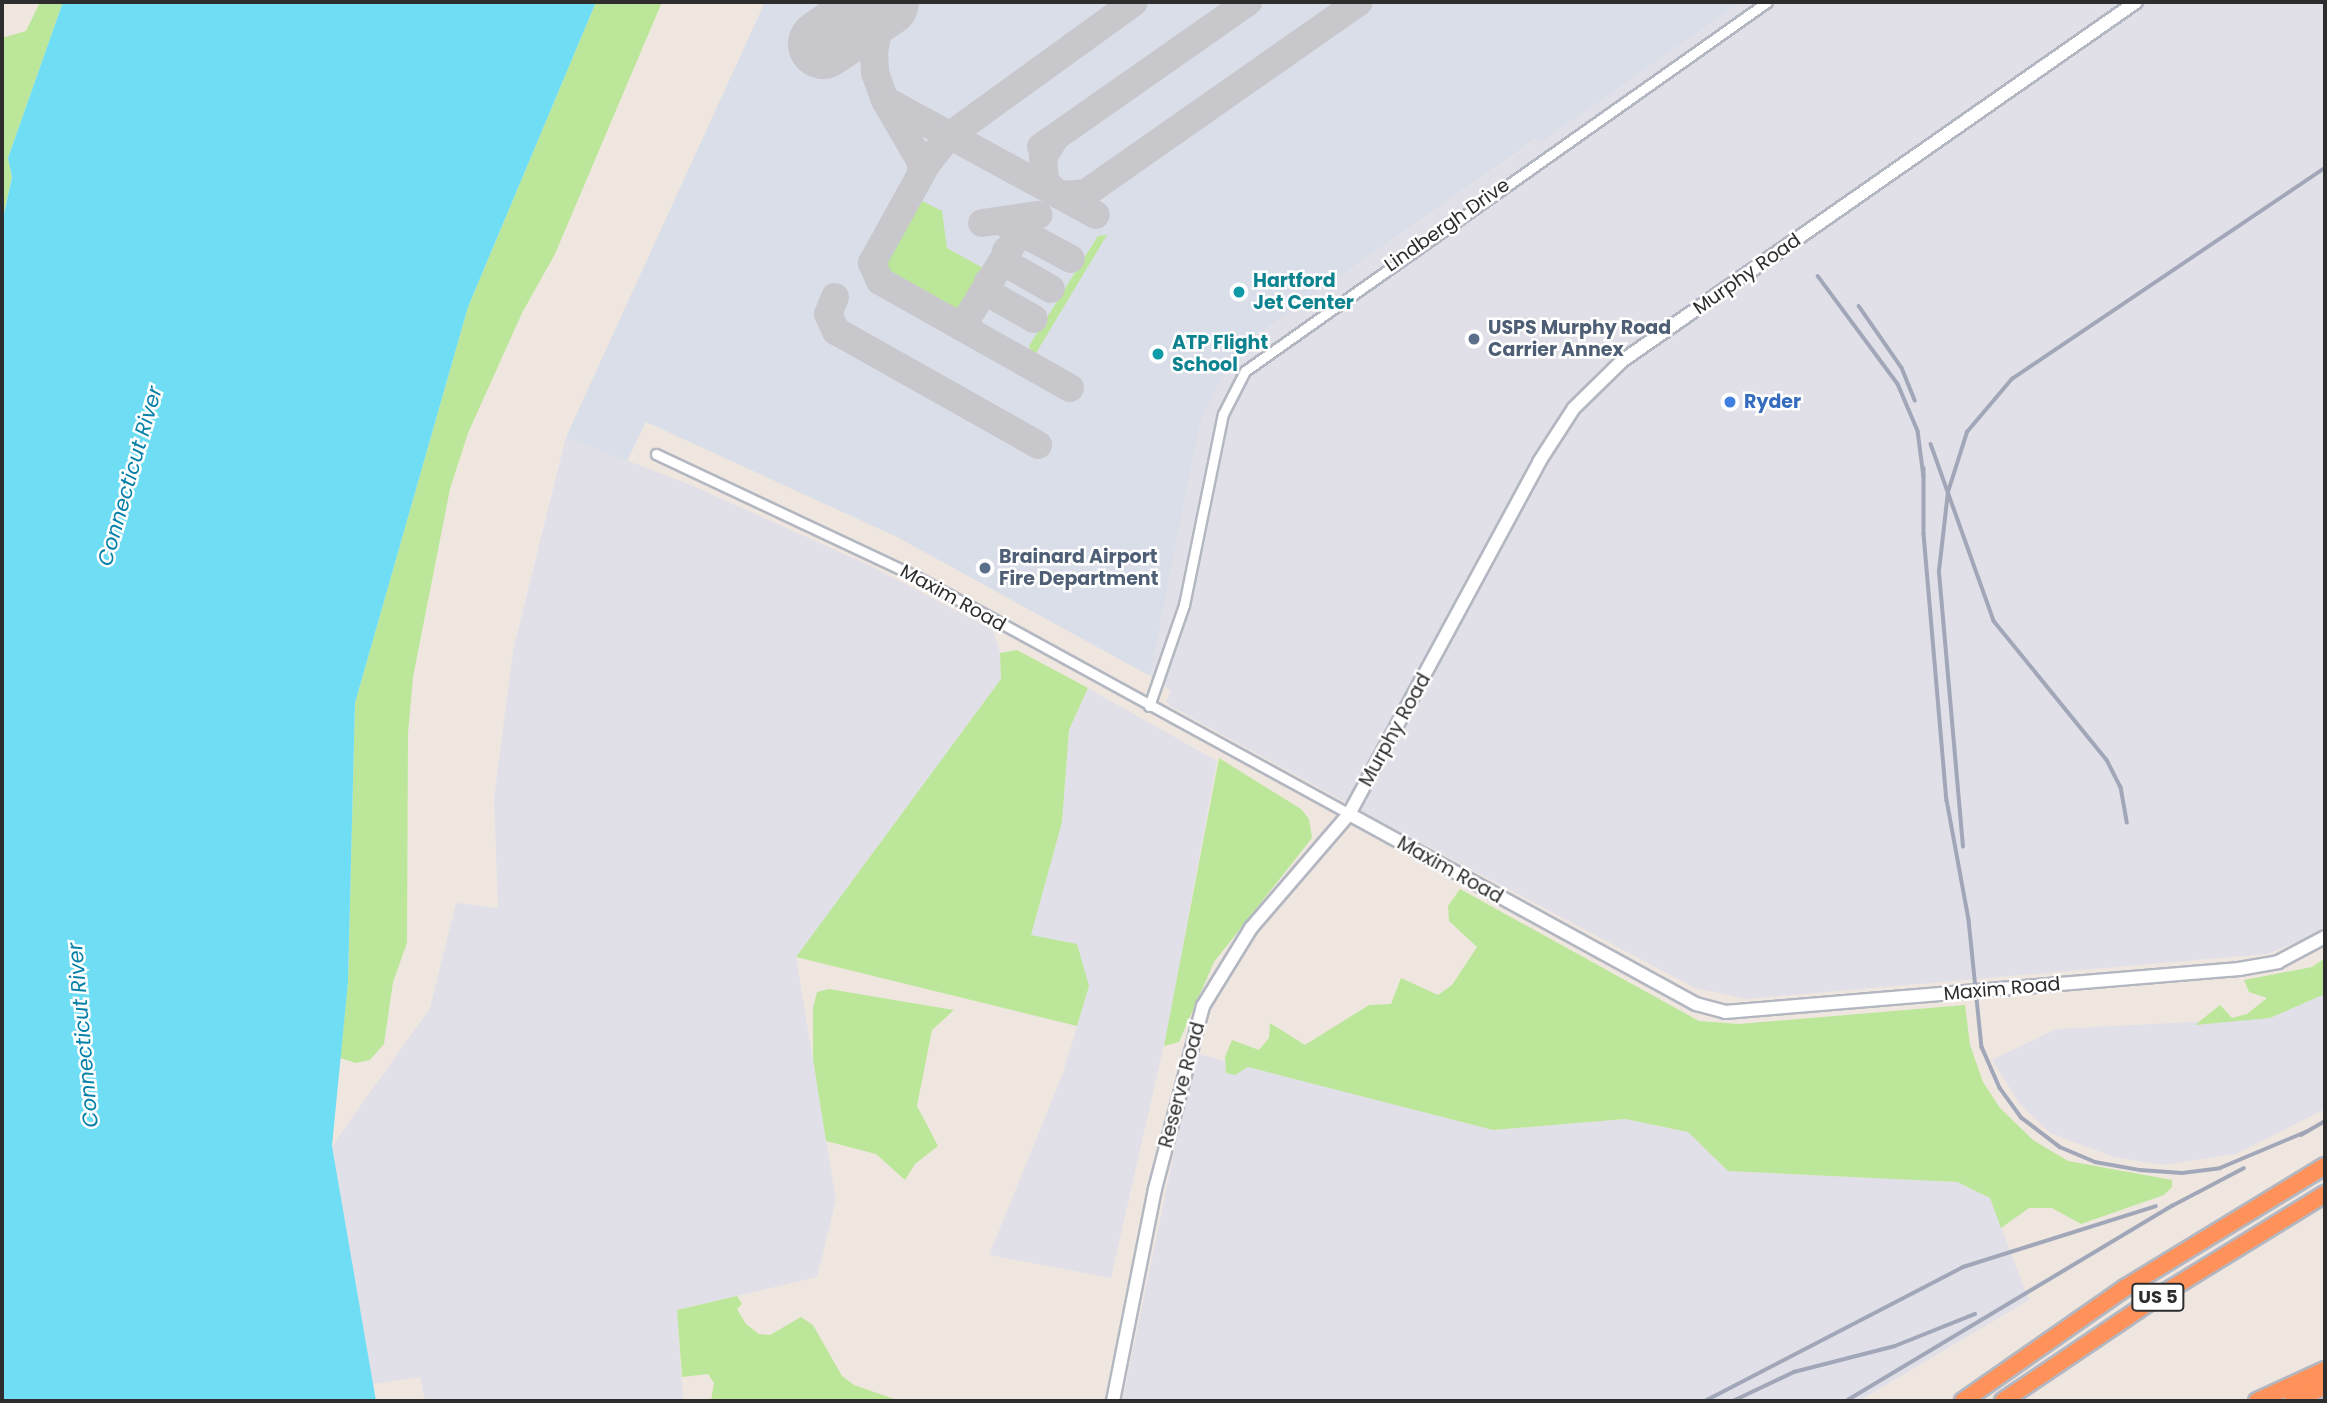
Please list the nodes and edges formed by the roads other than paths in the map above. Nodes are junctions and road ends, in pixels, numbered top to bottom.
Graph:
1 (1767, 2) edge
2 (2136, 2) edge
3 (656, 454) dead end
4 (1149, 706) junction
5 (1349, 814) junction
6 (2325, 937) edge
7 (2325, 1166) edge
8 (2325, 1194) edge
9 (2325, 1370) edge
10 (2325, 1386) edge
11 (1113, 1401) edge
12 (1963, 1401) edge
13 (2003, 1401) edge
14 (2257, 1401) edge
15 (2292, 1401) edge

1 - 4 street, Lindbergh Drive
2 - 5 street, Murphy Road
3 - 4 street, Maxim Road
4 - 5 street, Maxim Road
5 - 6 street, Maxim Road
5 - 11 street, Reserve Road
7 - 12 highway, US 5
8 - 13 highway, US 5
9 - 14 highway
10 - 15 highway

